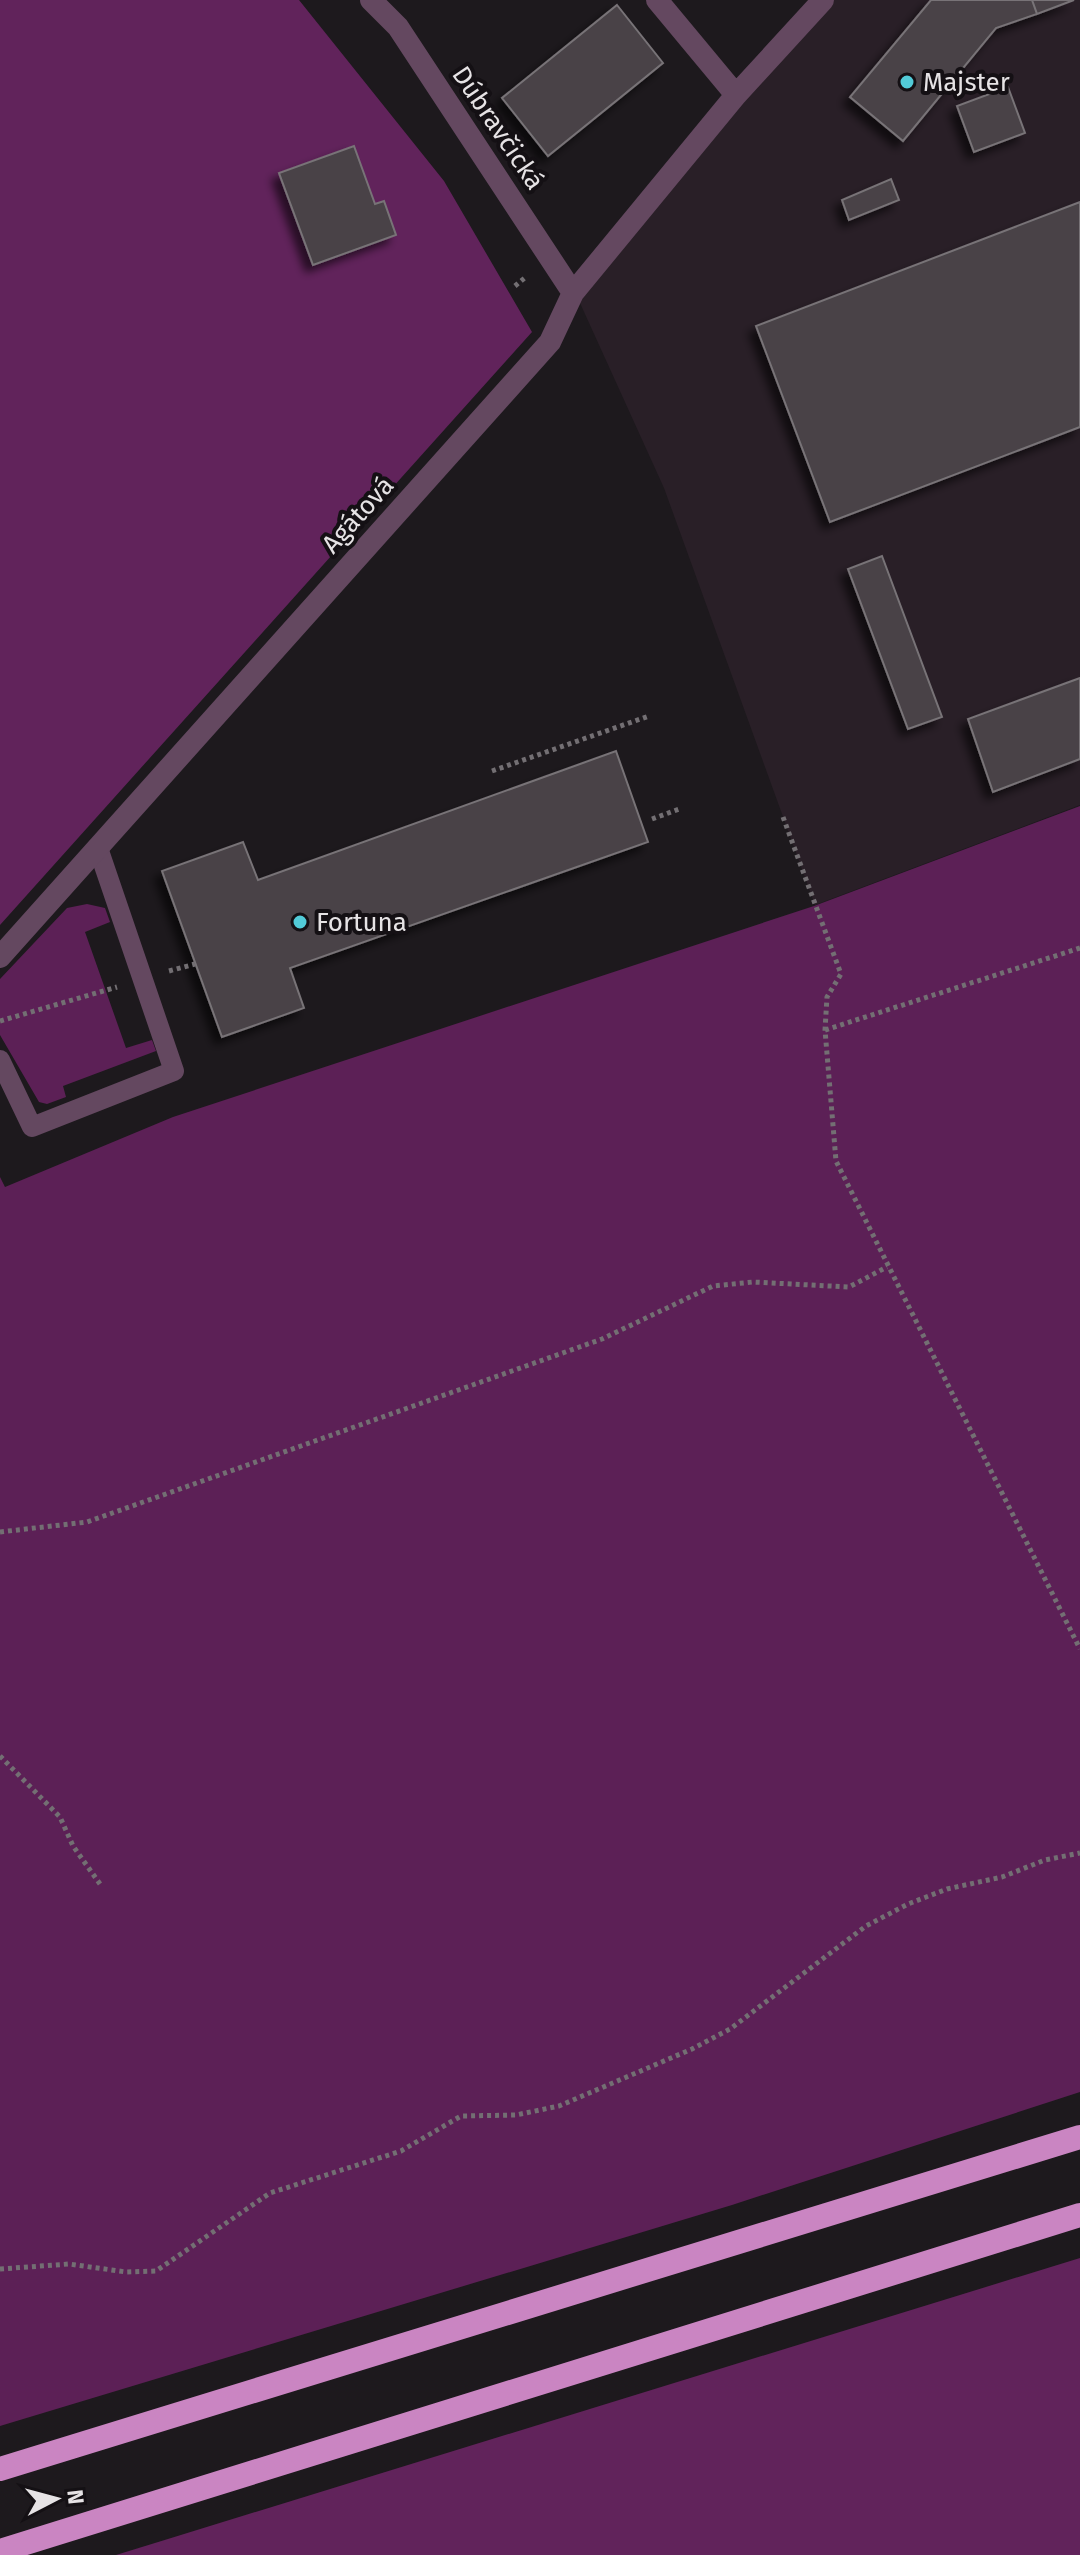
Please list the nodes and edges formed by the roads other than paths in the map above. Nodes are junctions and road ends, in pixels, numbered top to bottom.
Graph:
1 (371, 0) edge
2 (657, 0) edge
3 (823, 0) edge
4 (736, 95) junction
5 (573, 293) junction
6 (98, 848) junction
7 (0, 957) edge
8 (0, 1060) edge
9 (1080, 2137) edge
10 (1080, 2215) edge
11 (0, 2469) edge
12 (0, 2551) edge

1 - 5 street, Dúbravčická
2 - 4 street
3 - 4 street, Agátová
4 - 5 street, Agátová
5 - 6 street, Agátová
6 - 7 street, Agátová
6 - 8 lane
9 - 11 highway
10 - 12 highway

